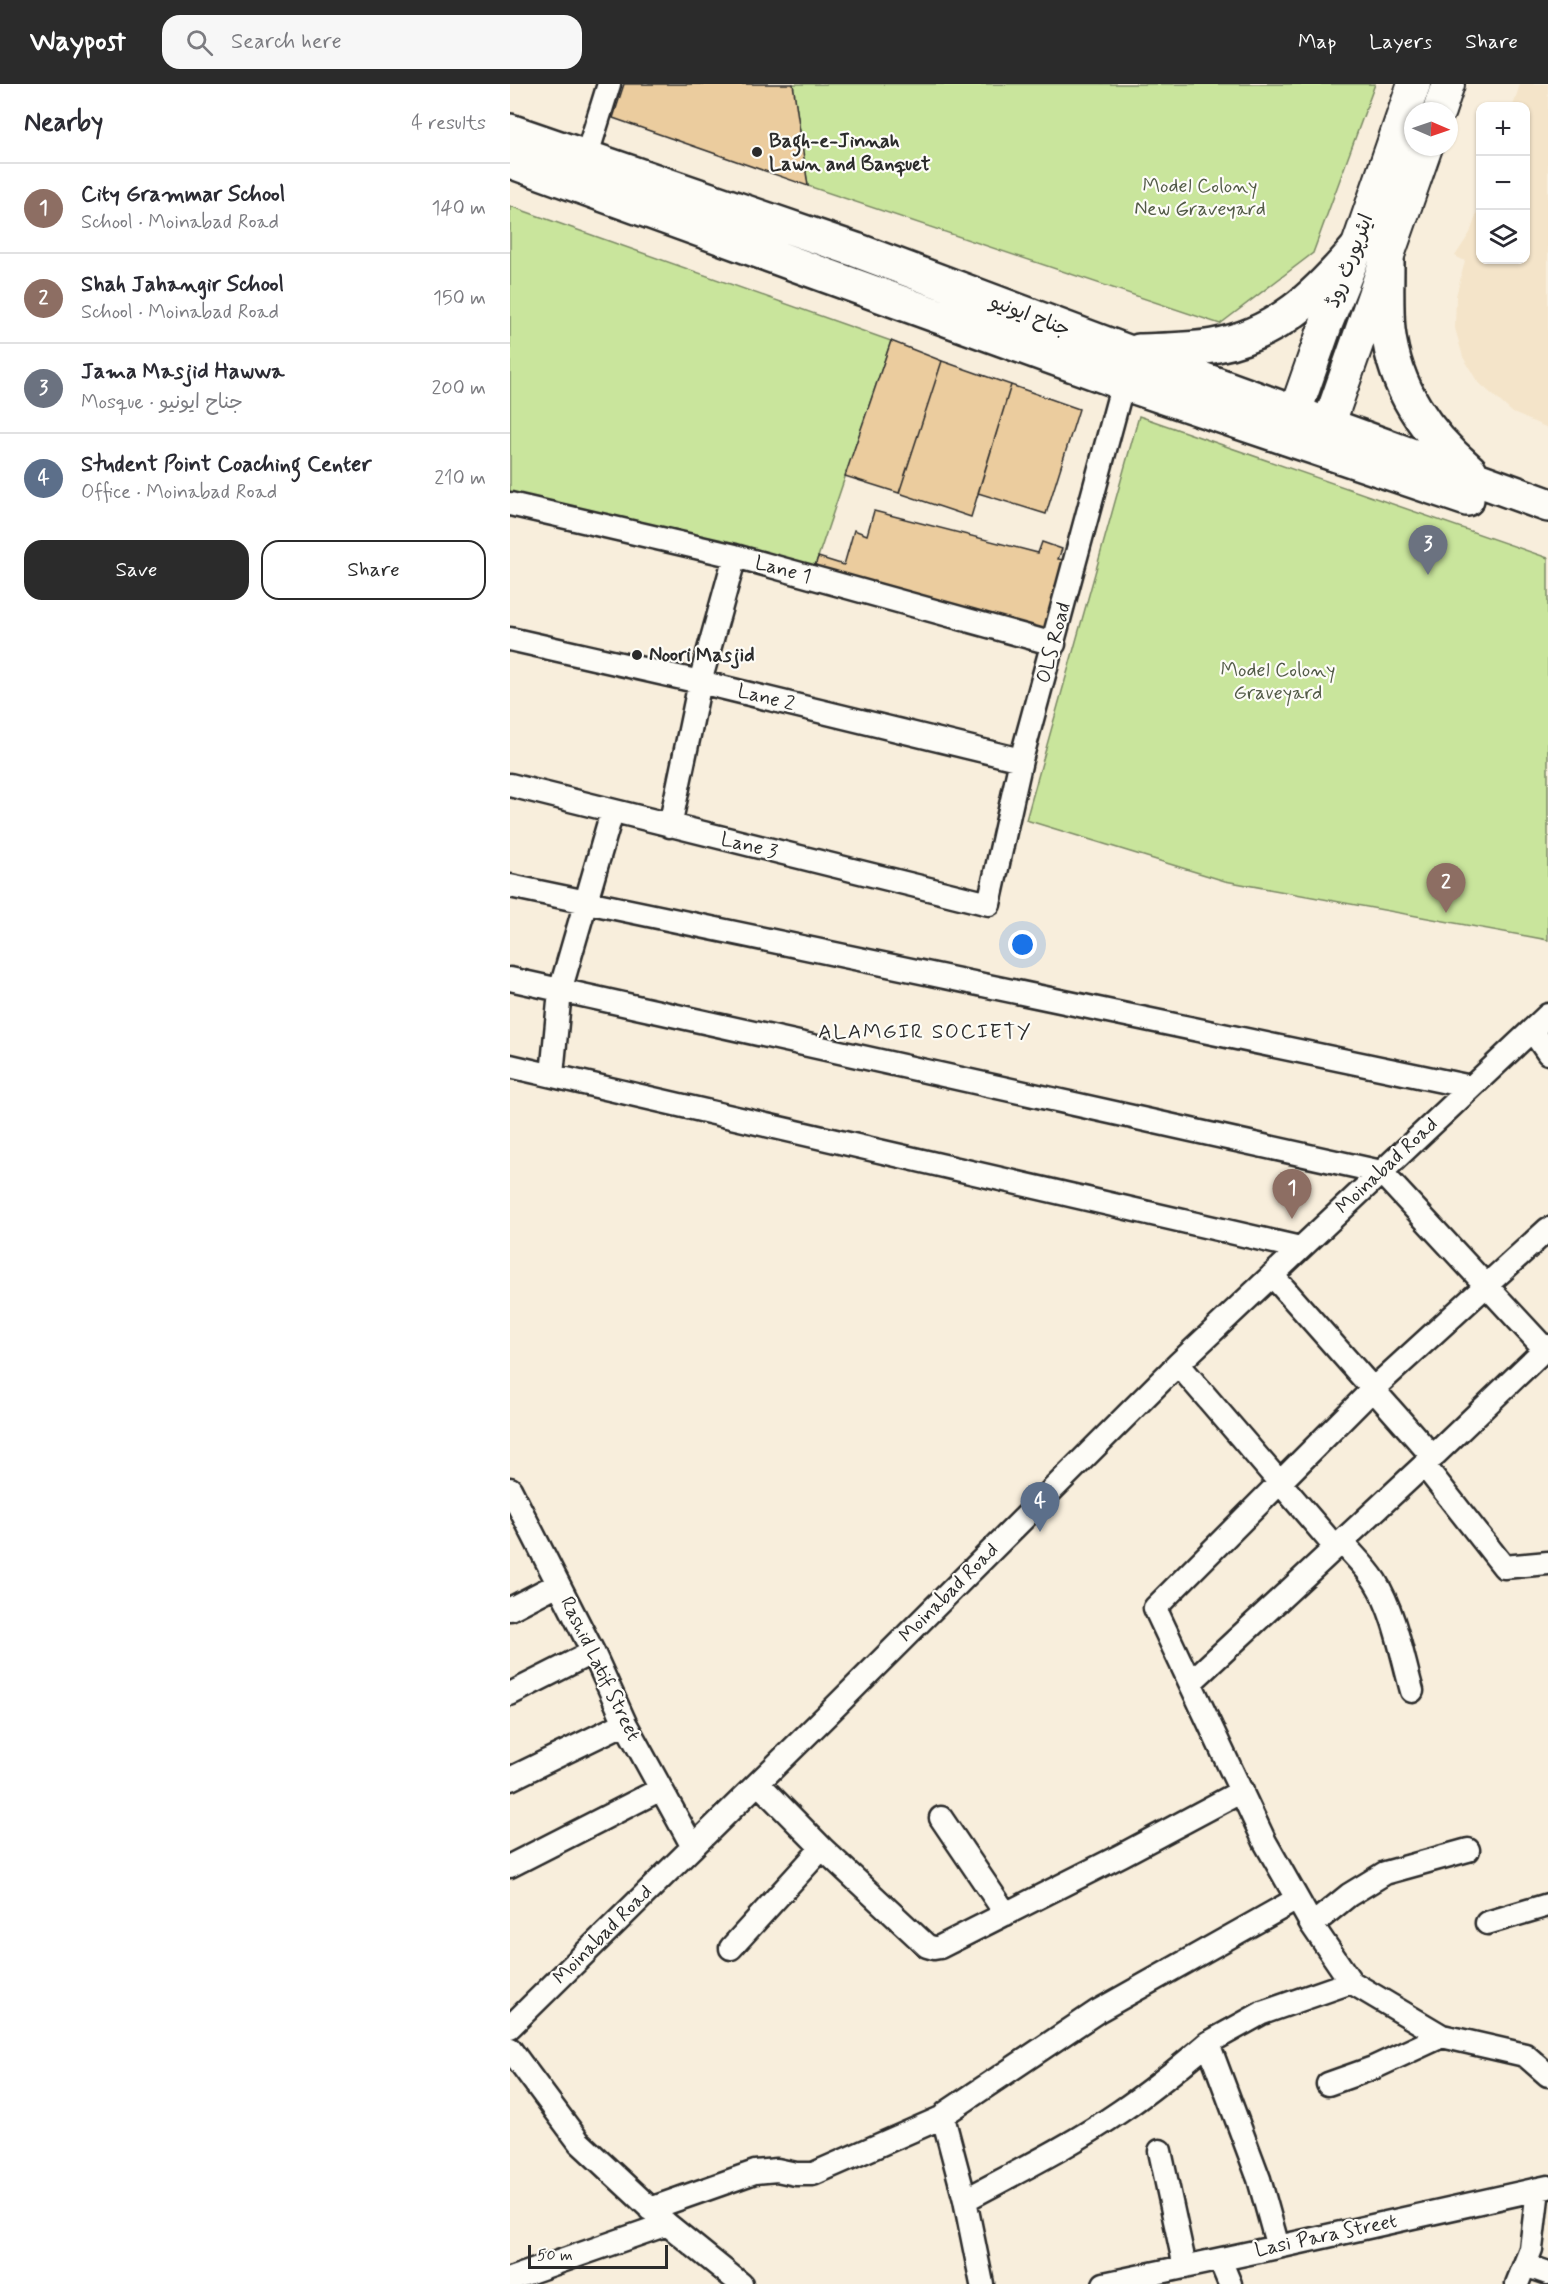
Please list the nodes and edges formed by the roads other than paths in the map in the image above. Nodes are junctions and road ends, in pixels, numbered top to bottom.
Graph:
1 (609, 84) edge
2 (1414, 84) edge
3 (1448, 84) edge
4 (1442, 102) edge
5 (510, 131) edge
6 (1423, 156) edge
7 (586, 158) junction
8 (510, 160) edge
9 (1357, 248) junction
10 (1387, 260) junction
11 (1124, 367) junction
12 (1290, 426) junction
13 (1328, 426) junction
14 (1482, 481) junction
15 (510, 504) edge
16 (1548, 505) edge
17 (1548, 526) edge
18 (735, 556) junction
19 (510, 639) edge
20 (1054, 644) junction
21 (700, 682) junction
22 (1022, 760) junction
23 (510, 785) edge
24 (612, 812) junction
25 (670, 826) junction
26 (510, 886) edge
27 (586, 901) junction
28 (989, 904) joint
29 (510, 980) edge
30 (560, 991) junction
31 (1540, 1022) edge
32 (1548, 1053) edge
33 (510, 1065) edge
34 (552, 1075) junction
35 (1471, 1087) junction
36 (1381, 1172) junction
37 (1548, 1229) edge
38 (1300, 1248) junction
39 (1272, 1275) junction
40 (1486, 1286) junction
41 (1546, 1347) edge
42 (1178, 1364) junction
43 (1373, 1389) junction
44 (1429, 1461) junction
45 (1279, 1484) junction
46 (510, 1489) edge
47 (517, 1521) edge
48 (1339, 1545) junction
49 (1548, 1563) edge
50 (558, 1584) junction
51 (510, 1609) edge
52 (593, 1652) junction
53 (1191, 1682) junction
54 (1412, 1691) dead end
55 (510, 1694) edge
56 (625, 1723) junction
57 (510, 1779) edge
58 (759, 1783) junction
59 (661, 1790) junction
60 (1242, 1791) junction
61 (941, 1818) dead end
62 (693, 1847) junction
63 (822, 1848) junction
64 (1468, 1850) dead end
65 (510, 1866) edge
66 (1297, 1899) junction
67 (1548, 1905) edge
68 (1006, 1914) junction
69 (1487, 1923) dead end
70 (1312, 1925) junction
71 (731, 1948) dead end
72 (1351, 1982) junction
73 (510, 2027) edge
74 (1442, 2037) junction
75 (1208, 2043) junction
76 (510, 2049) edge
77 (1548, 2075) edge
78 (1328, 2084) dead end
79 (943, 2117) junction
80 (1160, 2151) dead end
81 (1543, 2194) edge
82 (965, 2200) junction
83 (658, 2217) junction
84 (1278, 2247) junction
85 (1220, 2260) junction
86 (1185, 2267) junction
87 (1548, 2273) edge
88 (1521, 2275) edge
89 (510, 2279) edge
90 (732, 2282) edge
91 (982, 2284) edge
92 (1104, 2284) edge
93 (1230, 2284) edge

1 - 7 street
2 - 9 main road, ایئرپورٹ روڈ
3 - 4 main road
5 - 7 highway, جناح ایونیو
6 - 10 main road, ایئرپورٹ روڈ
7 - 11 highway, جناح ایونیو
8 - 11 highway, جناح ایونیو
9 - 11 highway
9 - 12 main road, ایئرپورٹ روڈ
10 - 13 main road, ایئرپورٹ روڈ
10 - 14 highway
11 - 12 highway, جناح ایونیو
11 - 20 street, OLS Road
12 - 13 highway, جناح ایونیو
12 - 17 highway, جناح ایونیو
13 - 14 highway, جناح ایونیو
14 - 16 highway, جناح ایونیو
15 - 18 street, Lane 1
18 - 20 street, Lane 1
18 - 21 street
19 - 21 street, Lane 2
20 - 22 street, OLS Road
21 - 22 street, Lane 2
21 - 25 street
22 - 28 street, OLS Road
23 - 24 street, Lane 3
24 - 25 street, Lane 3
24 - 27 street
25 - 28 street, Lane 3
26 - 27 street
27 - 30 street
27 - 35 street
29 - 30 street
30 - 34 street
30 - 36 street
31 - 32 street
31 - 35 street, Moinabad Road
33 - 34 street
34 - 38 street
35 - 36 street, Moinabad Road
36 - 38 street, Moinabad Road
36 - 40 street
37 - 40 street
38 - 39 street, Moinabad Road
39 - 42 street, Moinabad Road
39 - 43 street
40 - 41 street
40 - 43 street
41 - 44 street
42 - 45 street
42 - 58 street, Moinabad Road
43 - 44 street
43 - 45 street
44 - 48 street
44 - 49 street
45 - 48 street
45 - 53 street
46 - 47 street, Rashid Latif Street
47 - 50 street, Rashid Latif Street
48 - 53 street
48 - 54 street
50 - 51 street
50 - 52 street, Rashid Latif Street
52 - 55 street
52 - 56 street, Rashid Latif Street
53 - 60 street
56 - 57 street
56 - 59 street, Rashid Latif Street
58 - 62 street, Moinabad Road
58 - 63 street
59 - 62 street, Rashid Latif Street
59 - 65 street
60 - 66 street
60 - 68 street
61 - 68 street
62 - 73 street, Moinabad Road
63 - 68 street
63 - 71 street
64 - 70 street
66 - 70 street
66 - 79 street
67 - 69 street
70 - 72 street
72 - 74 street
72 - 75 street
74 - 77 street
74 - 78 street
75 - 82 street
75 - 84 street
76 - 83 street
79 - 82 street
79 - 83 street
80 - 86 street
81 - 84 street, Lasi Para Street
81 - 88 street
82 - 91 street
83 - 89 street
83 - 90 street
84 - 85 street, Lasi Para Street
85 - 86 street, Lasi Para Street
85 - 93 street
86 - 92 street, Lasi Para Street
87 - 88 street

